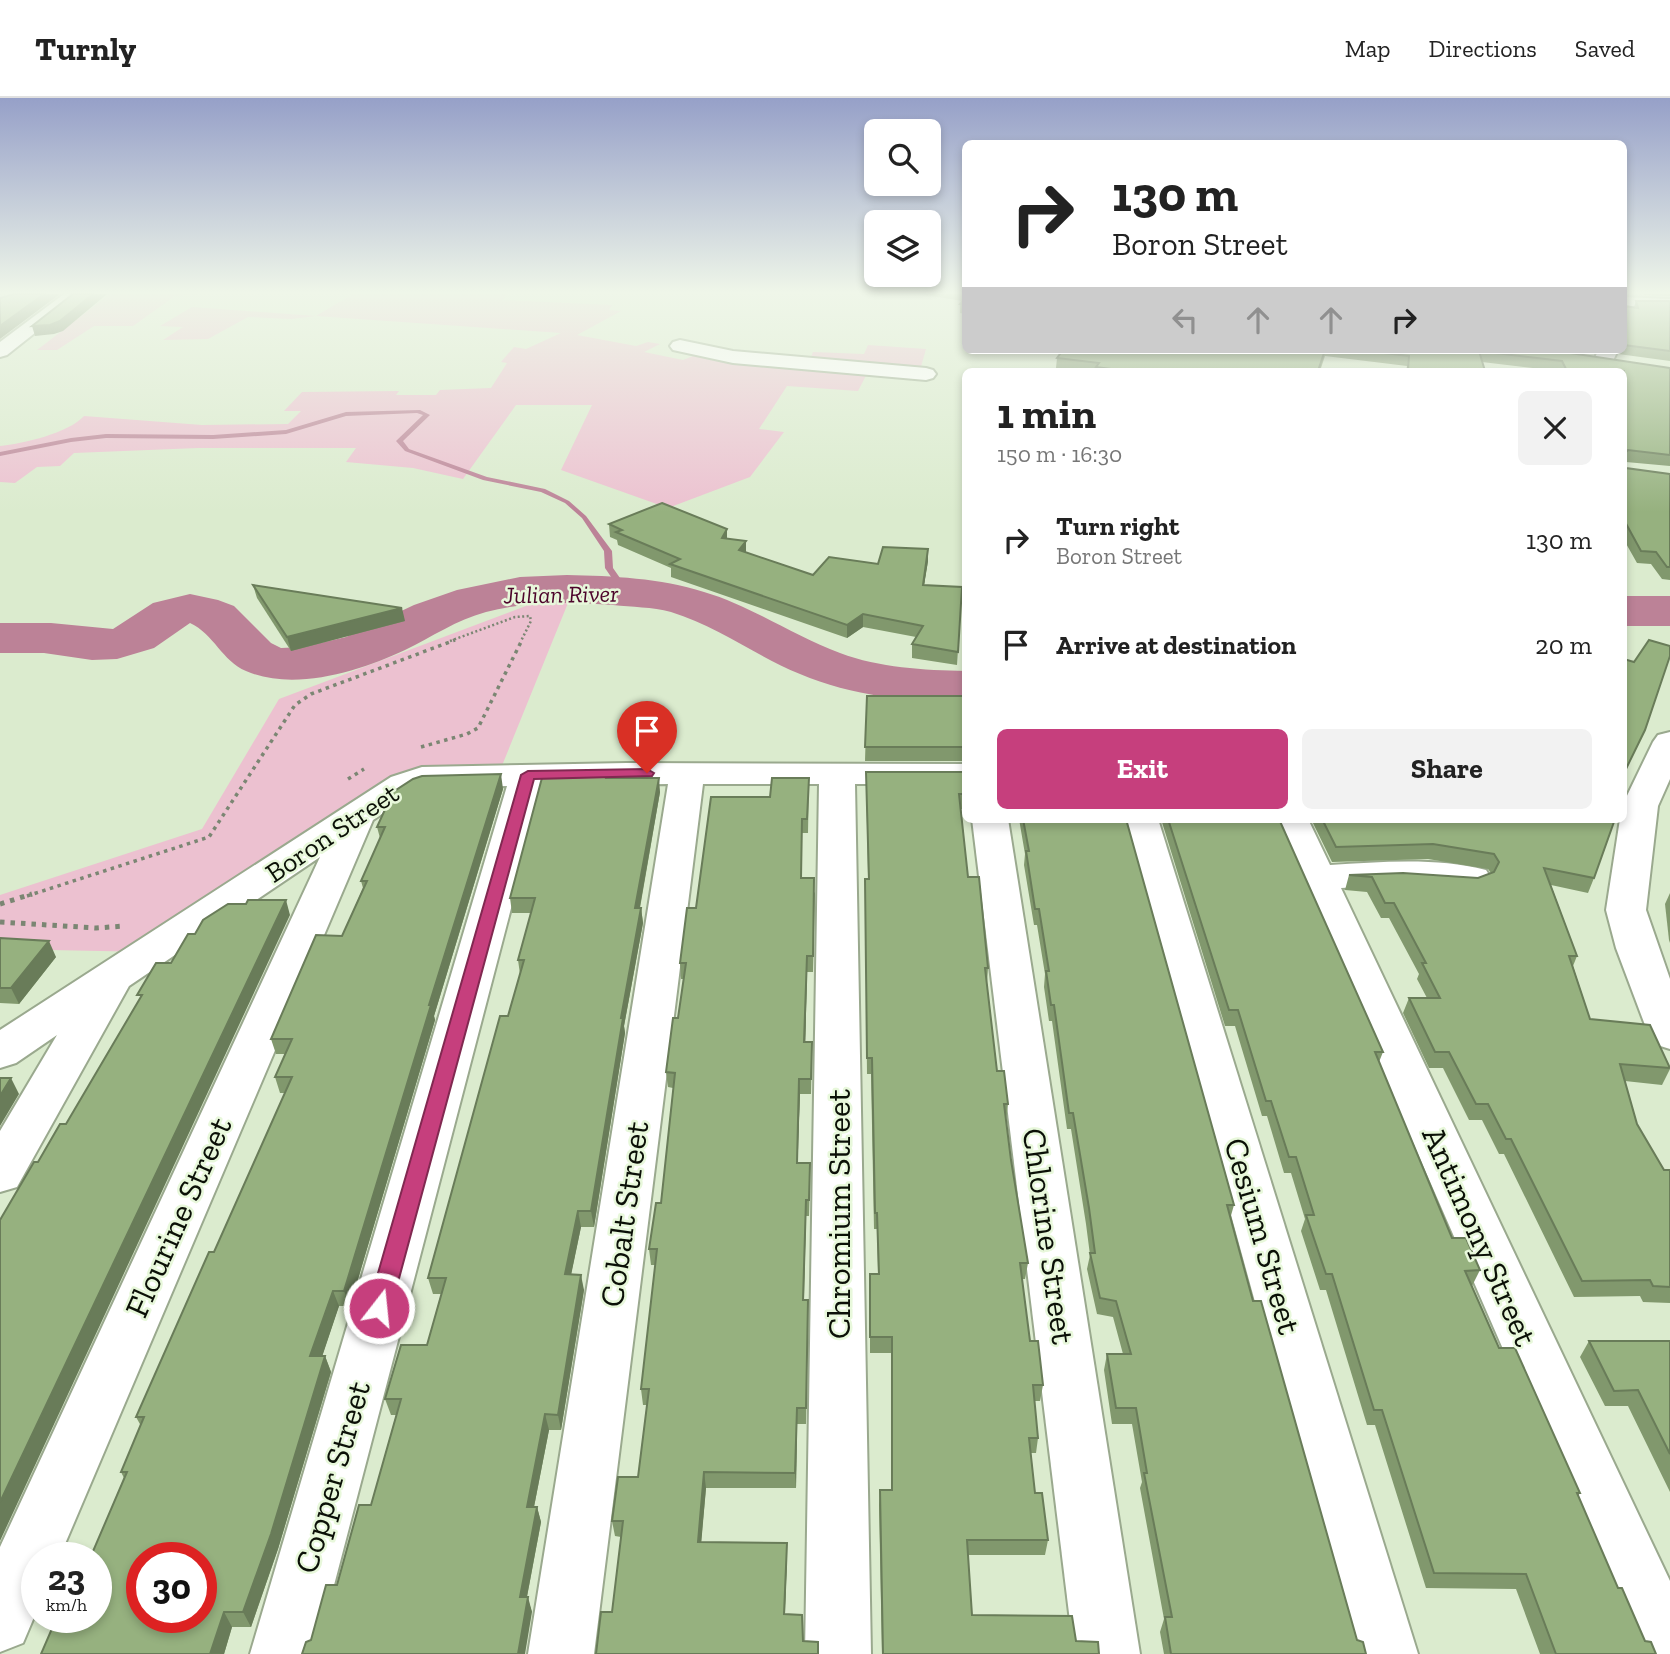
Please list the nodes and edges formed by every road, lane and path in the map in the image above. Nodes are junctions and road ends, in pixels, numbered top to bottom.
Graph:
1 (842, 367) edge
2 (926, 374) dead end
3 (1670, 743) edge
4 (420, 747) dead end
5 (687, 773) junction
6 (837, 773) junction
7 (962, 774) edge
8 (528, 775) junction
9 (354, 789) junction
10 (991, 823) edge
11 (1141, 823) edge
12 (1292, 823) edge
13 (1317, 877) junction
14 (1472, 878) edge
15 (0, 904) edge
16 (0, 922) edge
17 (135, 922) dead end
18 (113, 978) junction
19 (1670, 1033) edge
20 (0, 1052) edge
21 (0, 1173) edge
22 (0, 1620) edge
23 (282, 1654) edge
24 (561, 1654) edge
25 (838, 1654) edge
26 (1107, 1654) edge
27 (1385, 1654) edge
28 (1670, 1654) edge

1 - 2 street
3 - 19 street
4 - 15 path
5 - 6 street, Boron Street
5 - 8 street, Boron Street
5 - 24 street, Cobalt Street
6 - 7 street, Boron Street
6 - 25 street, Chromium Street
8 - 9 street, Boron Street
8 - 23 street, Copper Street
9 - 18 street, Boron Street
9 - 22 street, Flourine Street
10 - 26 street, Chlorine Street
11 - 27 street, Cesium Street
12 - 13 street, Antimony Street
13 - 14 street
13 - 28 street, Antimony Street
16 - 17 path
18 - 20 street, Boron Street
18 - 21 street

